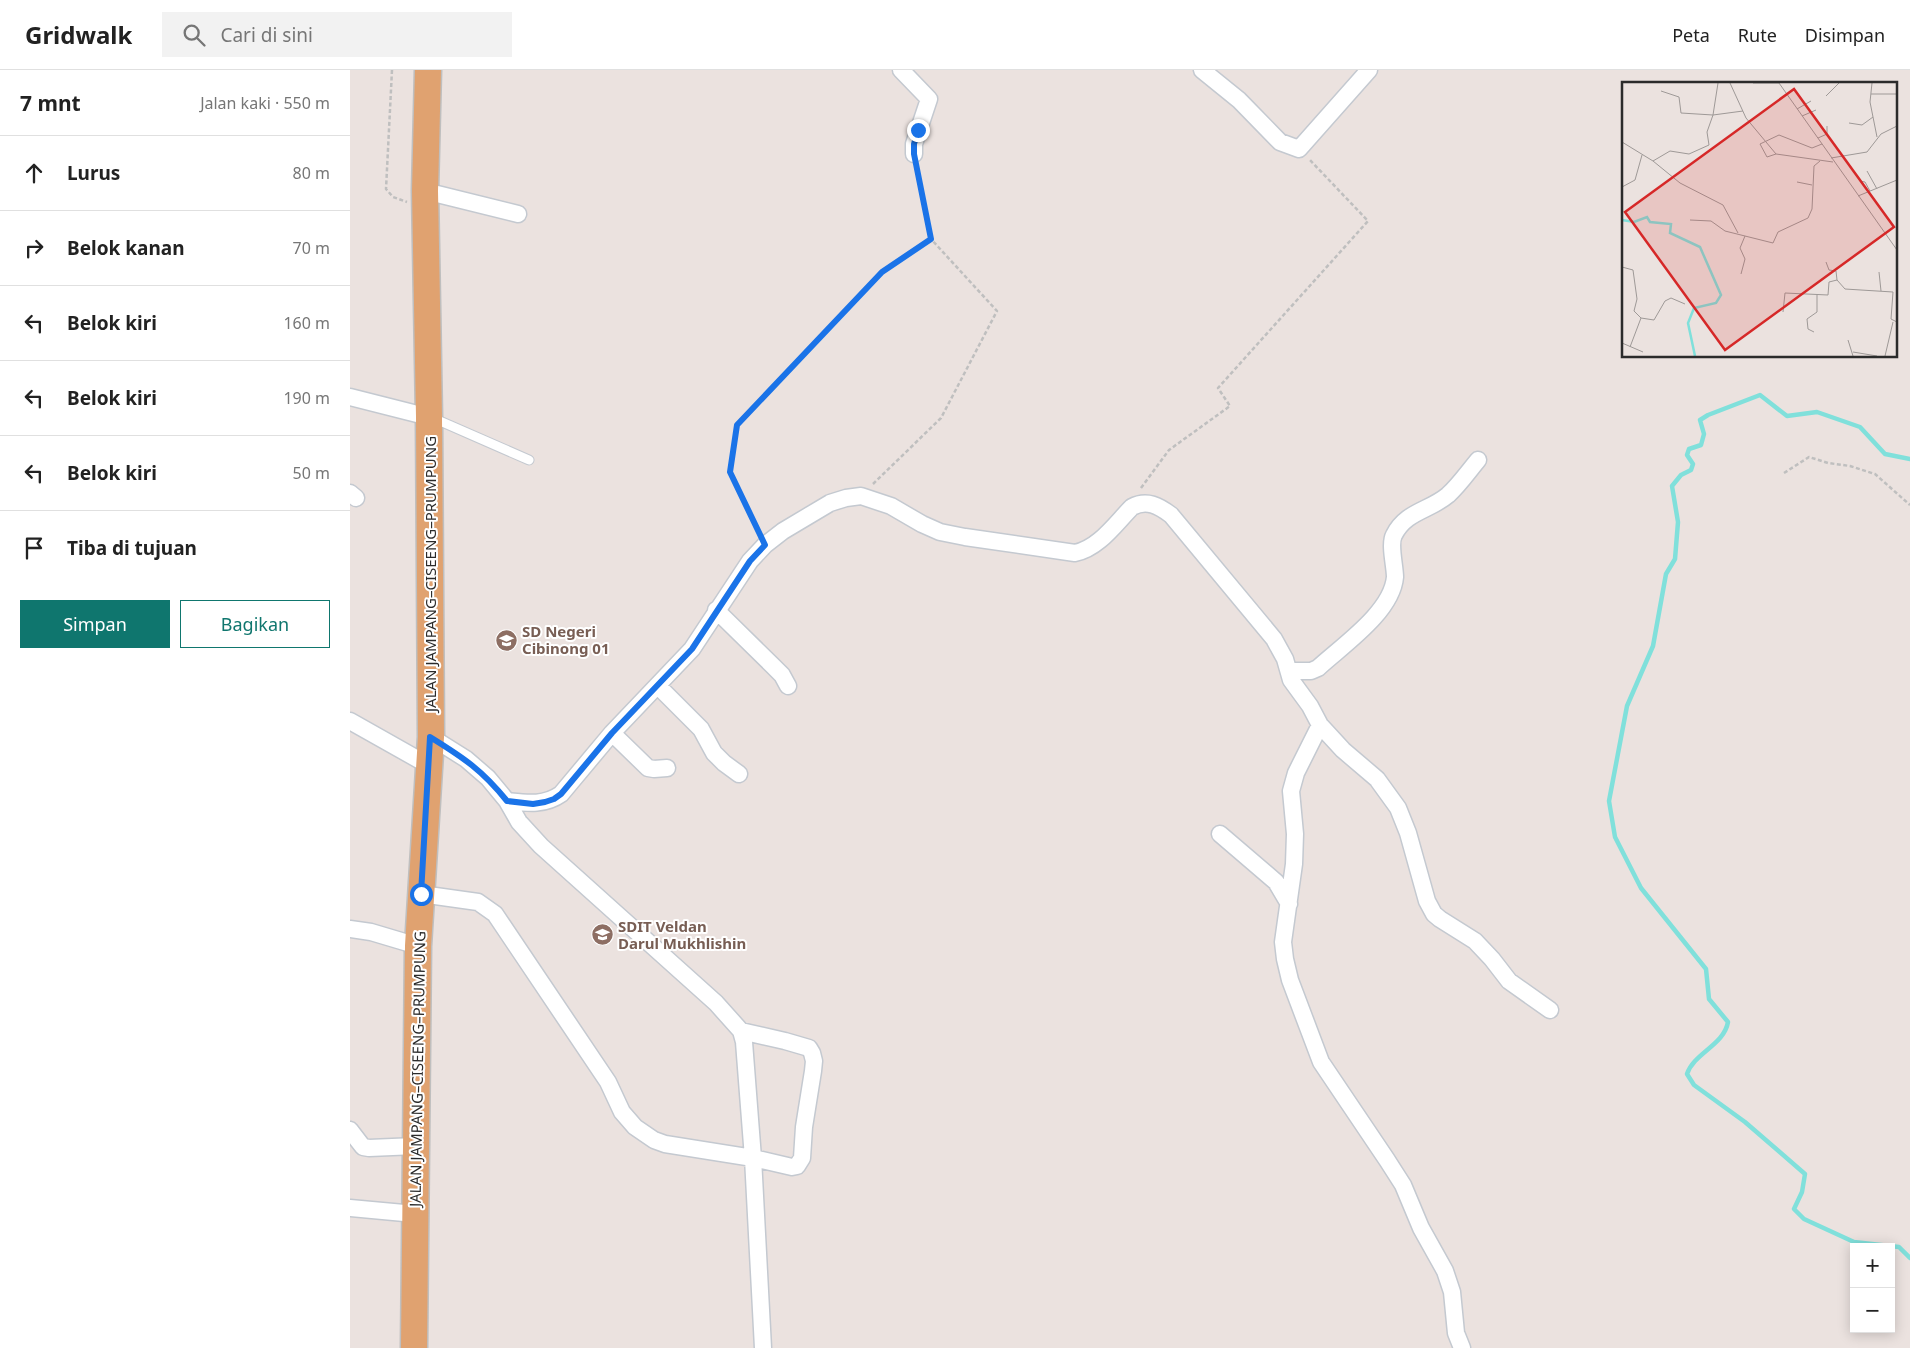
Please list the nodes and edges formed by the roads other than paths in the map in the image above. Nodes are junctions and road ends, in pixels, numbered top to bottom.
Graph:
1 (428, 70) edge
2 (901, 70) edge
3 (1202, 70) edge
4 (1369, 70) edge
5 (914, 154) road end
6 (425, 200) junction
7 (518, 214) dead end
8 (350, 397) edge
9 (429, 417) junction
10 (529, 460) dead end
11 (1478, 460) dead end
12 (716, 610) junction
13 (1289, 671) junction
14 (658, 686) junction
15 (788, 686) dead end
16 (350, 721) edge
17 (1320, 725) junction
18 (612, 733) junction
19 (430, 737) junction
20 (428, 765) junction
21 (667, 768) dead end
22 (739, 774) dead end
23 (507, 801) junction
24 (1220, 834) dead end
25 (421, 894) junction
26 (1289, 904) junction
27 (350, 929) edge
28 (418, 946) junction
29 (1550, 1010) dead end
30 (741, 1031) junction
31 (350, 1130) edge
32 (416, 1146) junction
33 (753, 1158) junction
34 (350, 1208) edge
35 (415, 1214) junction
36 (414, 1348) edge
37 (763, 1348) edge
38 (1462, 1348) edge

1 - 6 main road, JALAN JAMPANG–CISEENG–PRUMPUNG
2 - 5 street
3 - 4 street
6 - 7 street
6 - 9 main road, JALAN JAMPANG–CISEENG–PRUMPUNG
8 - 9 street
9 - 10 lane
9 - 19 main road, JALAN JAMPANG–CISEENG–PRUMPUNG
11 - 13 street
12 - 13 street
12 - 14 street
12 - 15 street
13 - 17 street
14 - 18 street
14 - 22 street
16 - 20 street
17 - 26 street
17 - 29 street
18 - 21 street
18 - 23 street
19 - 20 main road, JALAN JAMPANG–CISEENG–PRUMPUNG
19 - 23 street
20 - 25 main road, JALAN JAMPANG–CISEENG–PRUMPUNG
23 - 30 street
24 - 26 street
25 - 28 main road, JALAN JAMPANG–CISEENG–PRUMPUNG
25 - 33 street
26 - 38 street
27 - 28 street
28 - 32 main road, JALAN JAMPANG–CISEENG–PRUMPUNG
30 - 33 street
30 - 33 street
31 - 32 street
32 - 35 main road, JALAN JAMPANG–CISEENG–PRUMPUNG
33 - 37 street
34 - 35 street
35 - 36 main road, JALAN JAMPANG–CISEENG–PRUMPUNG

